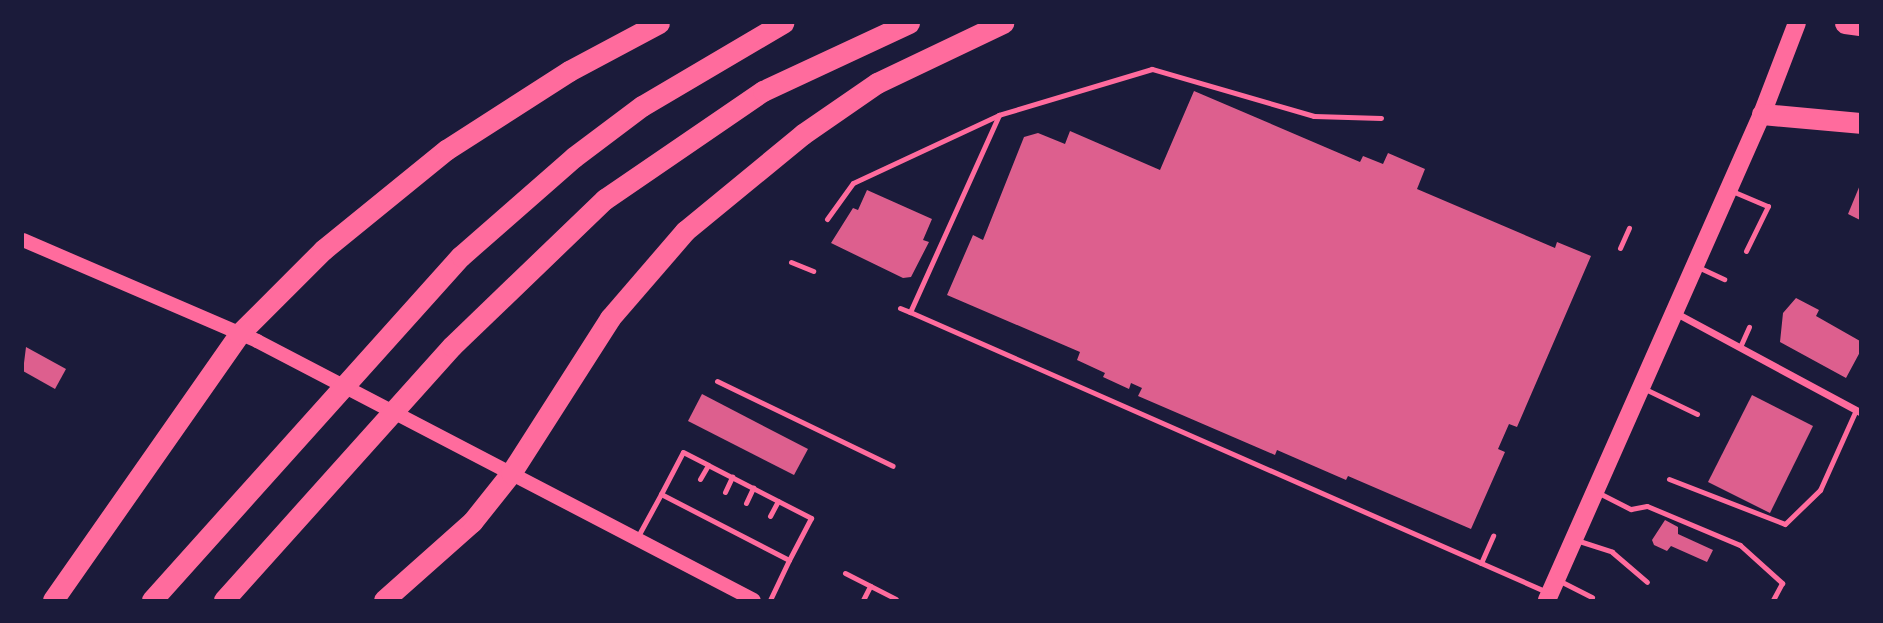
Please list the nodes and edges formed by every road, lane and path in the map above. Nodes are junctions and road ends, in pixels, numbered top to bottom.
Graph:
1 (659, 23) edge
2 (783, 23) edge
3 (909, 23) edge
4 (1003, 23) edge
5 (1797, 23) edge
6 (1845, 23) edge
7 (1860, 25) edge
8 (1762, 114) junction
9 (999, 115) junction
10 (1381, 118) dead end
11 (1860, 123) edge
12 (1728, 190) junction
13 (827, 219) dead end
14 (1629, 228) dead end
15 (23, 240) edge
16 (1620, 248) dead end
17 (1746, 251) dead end
18 (791, 262) dead end
19 (1694, 266) junction
20 (813, 271) dead end
21 (1724, 279) dead end
22 (900, 308) dead end
23 (1673, 311) junction
24 (910, 312) junction
25 (1749, 327) dead end
26 (239, 334) junction
27 (1740, 348) junction
28 (717, 381) dead end
29 (1640, 387) junction
30 (1858, 411) edge
31 (1697, 414) dead end
32 (708, 464) junction
33 (892, 467) dead end
34 (511, 473) junction
35 (733, 478) junction
36 (700, 479) dead end
37 (1669, 479) dead end
38 (753, 488) junction
39 (1594, 491) junction
40 (725, 492) dead end
41 (661, 494) junction
42 (690, 500) dead end
43 (778, 501) junction
44 (746, 503) dead end
45 (687, 507) junction
46 (770, 516) dead end
47 (1493, 536) dead end
48 (637, 538) junction
49 (1573, 539) junction
50 (789, 560) junction
51 (1481, 563) junction
52 (845, 573) dead end
53 (1647, 582) dead end
54 (870, 586) junction
55 (1551, 591) edge
56 (1592, 597) dead end
57 (896, 599) edge
58 (53, 600) edge
59 (152, 600) edge
60 (223, 600) edge
61 (384, 600) edge
62 (754, 600) edge
63 (769, 600) edge
64 (863, 600) edge
65 (1773, 600) edge

1 - 26 highway
2 - 59 highway
3 - 60 highway
4 - 34 highway
5 - 8 main road
6 - 7 highway
8 - 11 highway
8 - 12 main road
9 - 10 lane
9 - 13 lane
9 - 24 lane
12 - 17 lane
12 - 19 main road
14 - 16 lane
15 - 26 main road
18 - 20 lane
19 - 21 lane
19 - 23 main road
22 - 24 lane
23 - 27 street
23 - 29 main road
24 - 51 lane
25 - 27 lane
26 - 34 main road
26 - 58 highway
27 - 30 street
28 - 33 lane
29 - 31 lane
29 - 39 main road
30 - 37 lane
32 - 35 lane
32 - 36 lane
32 - 41 lane
34 - 48 main road
34 - 61 highway
35 - 38 lane
35 - 40 lane
38 - 43 lane
38 - 44 lane
39 - 49 main road
39 - 65 lane
41 - 45 lane
41 - 48 lane
42 - 45 lane
43 - 46 lane
43 - 50 lane
45 - 50 lane
47 - 51 lane
48 - 62 main road
49 - 53 lane
49 - 55 main road
50 - 63 lane
51 - 55 lane
52 - 54 lane
54 - 57 lane
54 - 64 lane
55 - 56 lane

